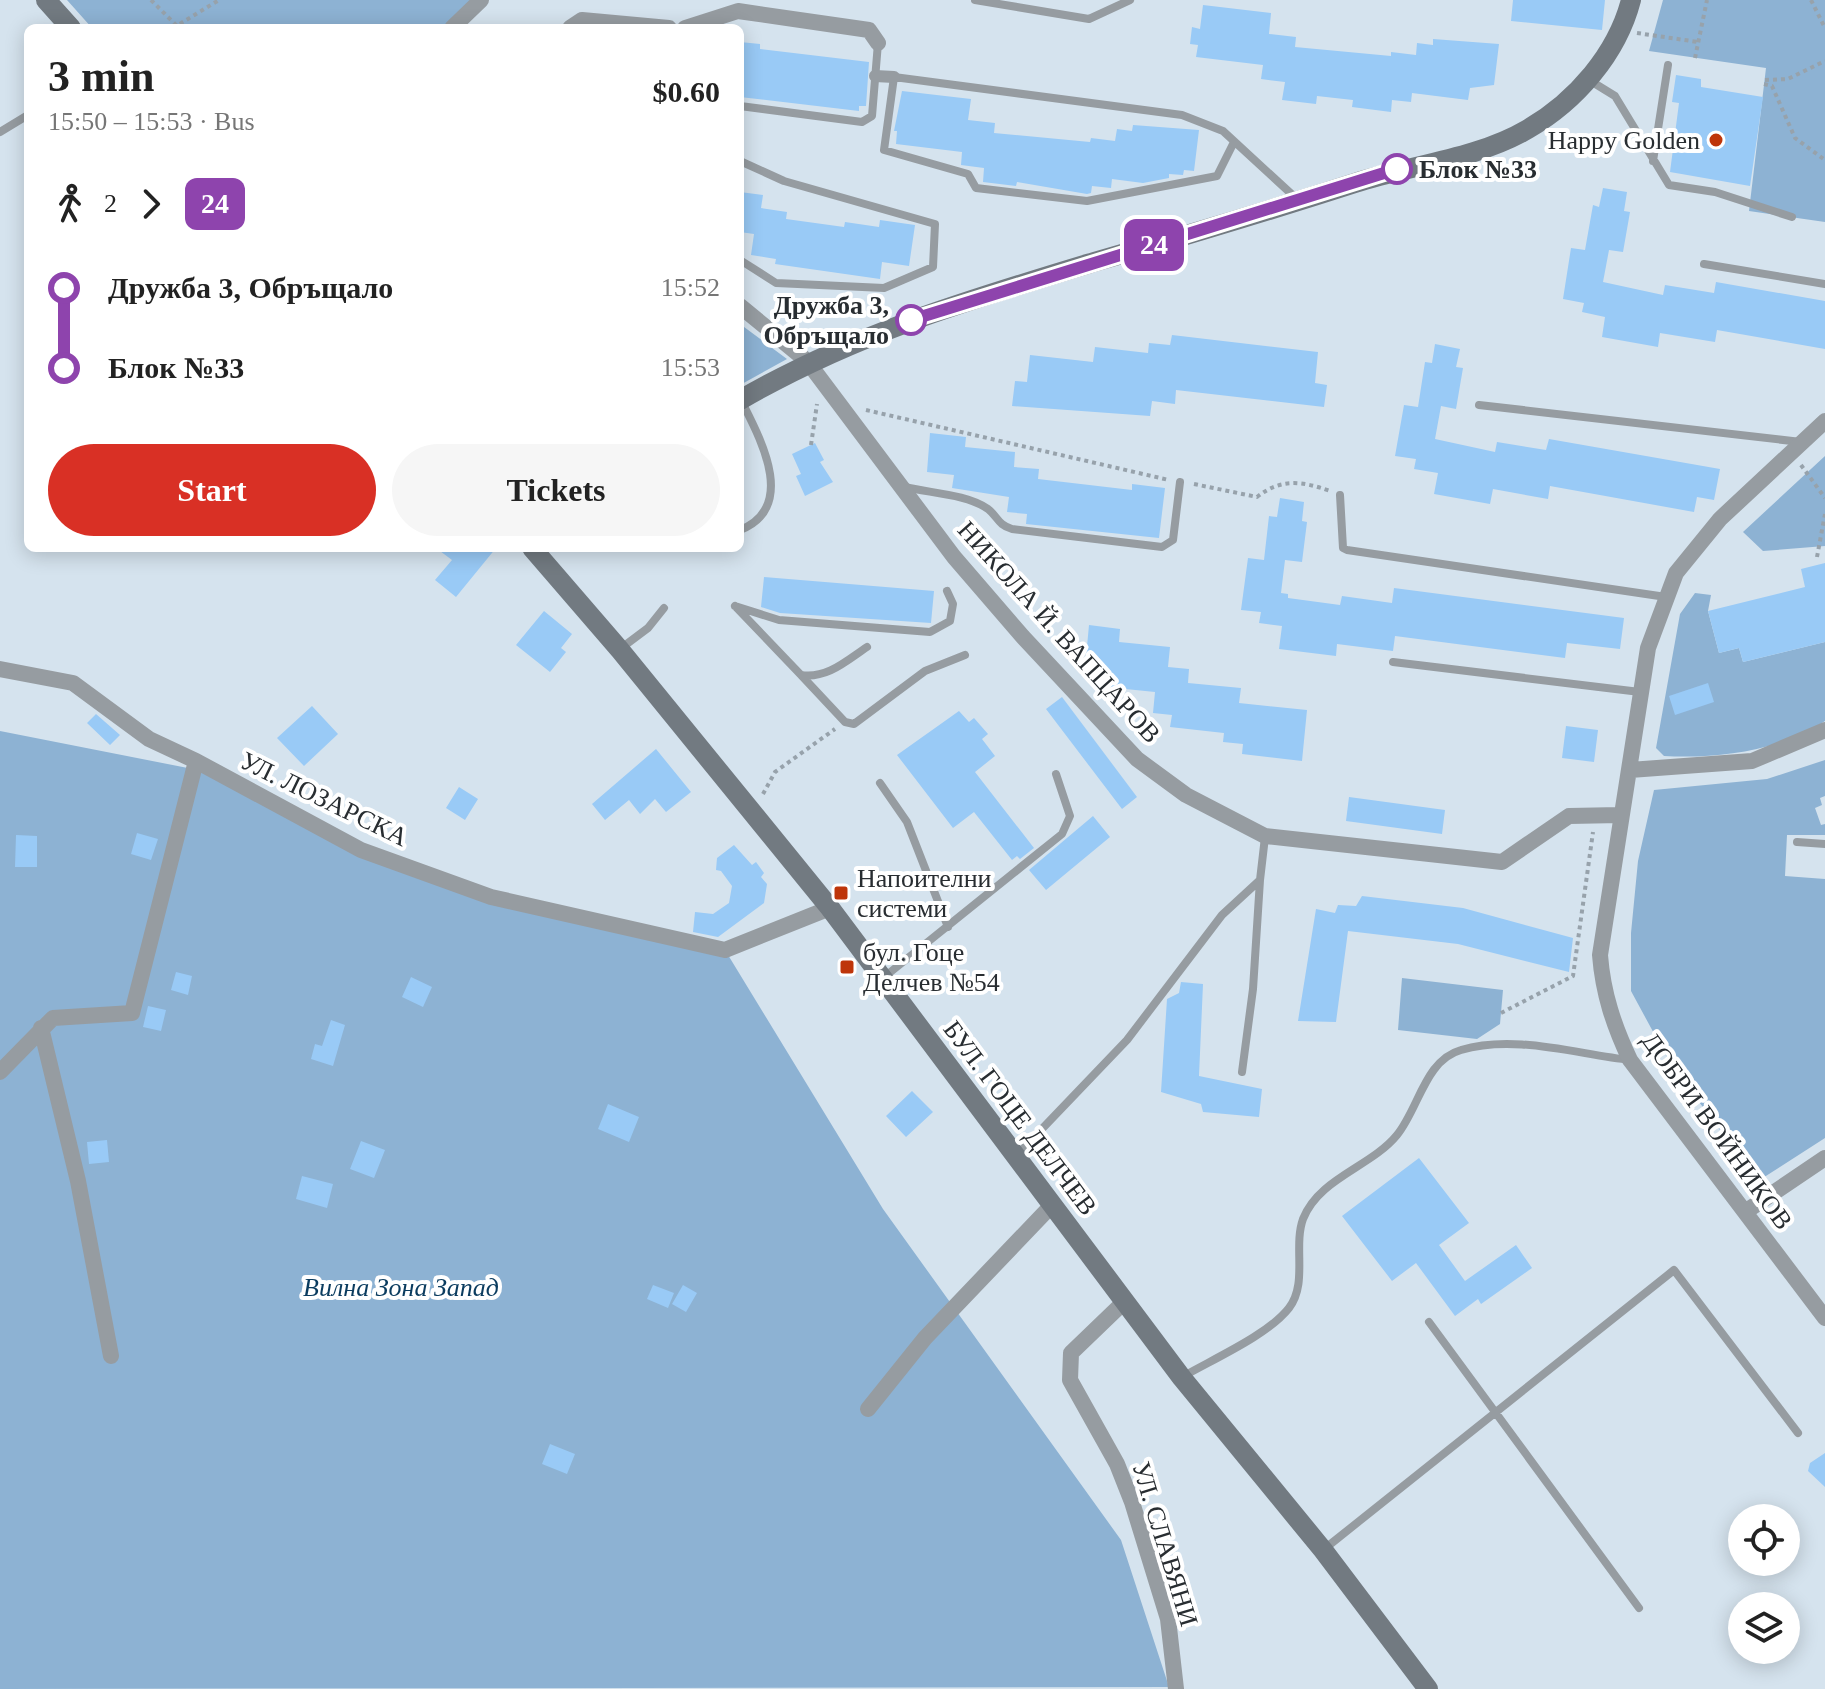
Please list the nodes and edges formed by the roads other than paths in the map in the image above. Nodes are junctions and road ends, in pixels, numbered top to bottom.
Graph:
1 (46, 0) edge
2 (481, 0) edge
3 (975, 0) edge
4 (1130, 0) edge
5 (1631, 0) edge
6 (67, 24) edge
7 (463, 24) edge
8 (576, 24) edge
9 (626, 24) edge
10 (697, 24) edge
11 (878, 43) joint
12 (1668, 65) dead end
13 (875, 76) junction
14 (894, 77) junction
15 (1589, 79) junction
16 (744, 107) edge
17 (24, 117) edge
18 (0, 132) edge
19 (1234, 142) junction
20 (1653, 161) junction
21 (744, 163) edge
22 (1298, 201) junction
23 (1792, 217) dead end
24 (744, 263) edge
25 (1704, 264) dead end
26 (1825, 284) edge
27 (744, 309) edge
28 (807, 361) junction
29 (744, 398) edge
30 (1479, 405) dead end
31 (744, 406) edge
32 (1825, 421) edge
33 (1796, 447) junction
34 (1180, 482) road end
35 (904, 487) junction
36 (1340, 495) road end
37 (744, 527) edge
38 (535, 552) edge
39 (947, 591) dead end
40 (1666, 597) junction
41 (664, 608) dead end
42 (867, 647) dead end
43 (620, 650) junction
44 (965, 655) dead end
45 (1393, 662) dead end
46 (0, 669) edge
47 (801, 675) junction
48 (1640, 692) junction
49 (1824, 733) edge
50 (196, 761) junction
51 (1630, 770) junction
52 (1056, 774) dead end
53 (880, 783) dead end
54 (1620, 815) junction
55 (1265, 836) junction
56 (1797, 842) dead end
57 (1825, 844) edge
58 (1260, 880) junction
59 (830, 908) junction
60 (948, 927) junction
61 (883, 979) junction
62 (41, 1028) junction
63 (1630, 1060) junction
64 (0, 1072) edge
65 (1242, 1072) dead end
66 (1016, 1157) junction
67 (1825, 1158) edge
68 (1053, 1204) junction
69 (1745, 1212) junction
70 (1124, 1302) junction
71 (1825, 1318) edge
72 (1429, 1322) dead end
73 (111, 1356) dead end
74 (1182, 1378) junction
75 (868, 1409) dead end
76 (1494, 1412) junction
77 (1798, 1433) dead end
78 (1323, 1550) junction
79 (1639, 1608) dead end
80 (1176, 1689) edge
81 (1428, 1689) edge

1 - 6 main road
2 - 7 street
3 - 4 lane
5 - 15 main road
8 - 9 street
10 - 11 street
11 - 13 lane
12 - 20 lane
13 - 14 street
13 - 16 lane
14 - 19 lane
14 - 19 lane
15 - 20 lane
15 - 22 main road
17 - 18 lane
19 - 22 lane
20 - 23 lane
21 - 24 lane
22 - 28 main road
25 - 26 lane
27 - 28 street, НИКОЛА Й. ВАПЦАРОВ
28 - 29 main road
28 - 35 street, НИКОЛА Й. ВАПЦАРОВ
30 - 33 lane
31 - 37 lane
32 - 33 street
33 - 40 street
34 - 35 lane
35 - 55 street, НИКОЛА Й. ВАПЦАРОВ
36 - 40 lane
38 - 43 main road, БУЛ. ГОЦЕ ДЕЛЧЕВ
39 - 47 lane
40 - 48 street
41 - 43 lane
42 - 47 lane
43 - 59 main road, БУЛ. ГОЦЕ ДЕЛЧЕВ
44 - 47 lane
45 - 48 lane
46 - 50 street, УЛ. ЛОЗАРСКА
48 - 51 street
49 - 51 street
50 - 59 street, УЛ. ЛОЗАРСКА
50 - 62 street
51 - 54 street
52 - 60 lane
53 - 60 lane
54 - 55 street, НИКОЛА Й. ВАПЦАРОВ
54 - 63 street, ДОБРИ ВОЙНИКОВ
55 - 58 lane
56 - 57 lane
58 - 65 lane
58 - 66 lane
59 - 61 main road, БУЛ. ГОЦЕ ДЕЛЧЕВ
60 - 61 lane
61 - 66 main road, БУЛ. ГОЦЕ ДЕЛЧЕВ
62 - 64 street
62 - 73 street
63 - 69 street, ДОБРИ ВОЙНИКОВ
63 - 74 lane
66 - 68 main road, БУЛ. ГОЦЕ ДЕЛЧЕВ
67 - 69 street
68 - 70 main road, БУЛ. ГОЦЕ ДЕЛЧЕВ
68 - 75 street
69 - 71 street, ДОБРИ ВОЙНИКОВ
70 - 74 main road, БУЛ. ГОЦЕ ДЕЛЧЕВ
70 - 80 street, УЛ. СЛАВЯНИ
72 - 76 lane
74 - 78 main road, БУЛ. ГОЦЕ ДЕЛЧЕВ
76 - 77 lane
76 - 78 lane
76 - 79 lane
78 - 81 main road, БУЛ. ГОЦЕ ДЕЛЧЕВ

